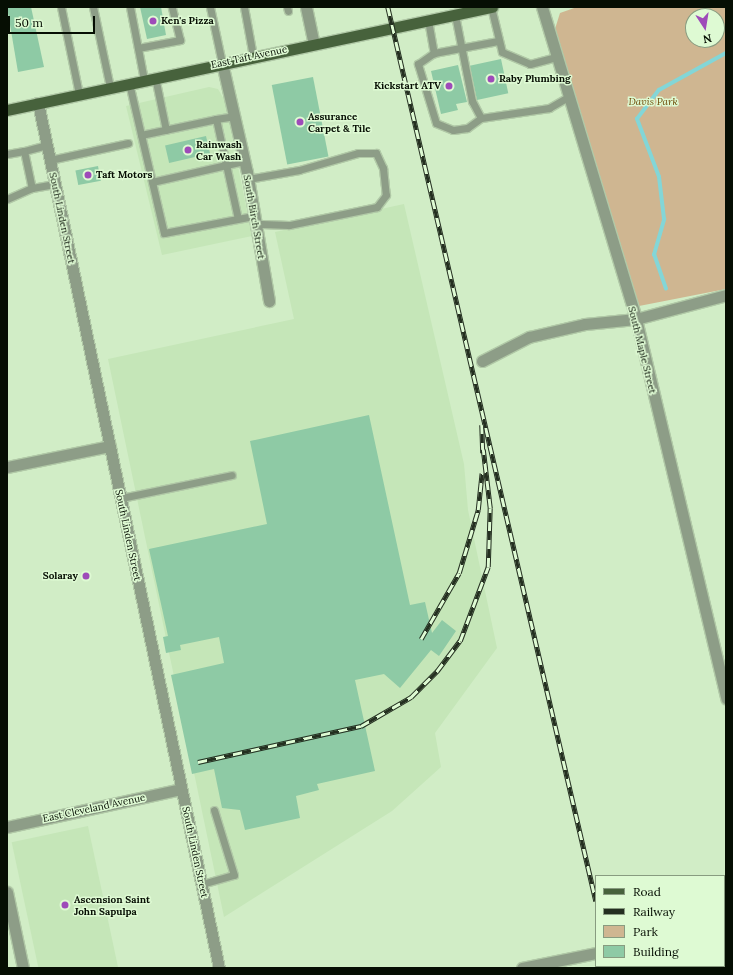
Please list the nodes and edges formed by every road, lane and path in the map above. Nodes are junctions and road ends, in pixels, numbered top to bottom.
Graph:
1 (61, 7) edge
2 (93, 7) edge
3 (130, 7) edge
4 (172, 7) edge
5 (210, 7) edge
6 (244, 7) edge
7 (306, 7) edge
8 (488, 7) edge
9 (542, 7) edge
10 (455, 15) junction
11 (428, 20) junction
12 (498, 41) junction
13 (314, 44) junction
14 (138, 48) junction
15 (462, 48) junction
16 (434, 53) junction
17 (253, 56) junction
18 (556, 57) junction
19 (222, 63) junction
20 (149, 79) junction
21 (129, 83) junction
22 (110, 87) junction
23 (79, 94) junction
24 (568, 97) junction
25 (38, 103) junction
26 (7, 110) edge
27 (234, 116) junction
28 (481, 118) junction
29 (216, 119) junction
30 (166, 130) junction
31 (141, 135) junction
32 (128, 143) dead end
33 (46, 145) junction
34 (24, 150) junction
35 (7, 154) edge
36 (50, 160) junction
37 (244, 161) junction
38 (225, 166) junction
39 (248, 179) junction
40 (152, 182) junction
41 (55, 184) junction
42 (32, 188) junction
43 (7, 199) edge
44 (238, 219) junction
45 (254, 220) junction
46 (726, 295) edge
47 (269, 301) dead end
48 (636, 319) junction
49 (482, 361) dead end
50 (110, 446) junction
51 (7, 467) edge
52 (232, 475) dead end
53 (121, 498) junction
54 (726, 698) edge
55 (181, 789) junction
56 (214, 810) dead end
57 (7, 827) edge
58 (202, 884) junction
59 (7, 892) edge
60 (595, 953) edge
61 (23, 968) edge
62 (220, 968) edge
63 (522, 968) edge

1 - 23 lane
2 - 22 lane
3 - 14 lane
4 - 14 lane
5 - 19 lane
6 - 17 lane
7 - 13 street
8 - 10 main road, East Taft Avenue
8 - 12 lane
9 - 18 street, South Maple Street
10 - 11 main road, East Taft Avenue
10 - 15 lane
11 - 13 main road, East Taft Avenue
11 - 16 lane
12 - 15 lane
12 - 18 lane
13 - 17 main road, East Taft Avenue
14 - 20 lane
15 - 16 lane
15 - 28 lane
16 - 28 lane
17 - 19 main road, East Taft Avenue
18 - 24 street, South Maple Street
19 - 20 main road, East Taft Avenue
19 - 27 street, South Birch Street
20 - 21 main road, East Taft Avenue
20 - 30 lane
21 - 22 main road, East Taft Avenue
21 - 31 lane
22 - 23 main road, East Taft Avenue
23 - 25 main road, East Taft Avenue
24 - 28 lane
24 - 48 street, South Maple Street
25 - 26 main road, East Taft Avenue
25 - 33 street, South Linden Street
27 - 29 lane
27 - 37 street, South Birch Street
29 - 30 lane
29 - 38 lane
30 - 31 lane
31 - 40 lane
32 - 36 lane
33 - 34 lane
33 - 36 street, South Linden Street
34 - 35 lane
34 - 42 lane
36 - 41 street, South Linden Street
37 - 38 lane
37 - 39 street, South Birch Street
38 - 40 lane
38 - 44 lane
39 - 45 street, South Birch Street
39 - 45 lane
40 - 44 lane
41 - 42 lane
41 - 50 street, South Linden Street
42 - 43 lane
44 - 45 lane
45 - 47 street, South Birch Street
46 - 48 street
48 - 49 street
48 - 54 street, South Maple Street
50 - 51 street
50 - 53 street, South Linden Street
52 - 53 lane
53 - 55 street, South Linden Street
55 - 57 street, East Cleveland Avenue
55 - 58 street, South Linden Street
56 - 58 lane
58 - 62 street, South Linden Street
59 - 61 street
60 - 63 street

